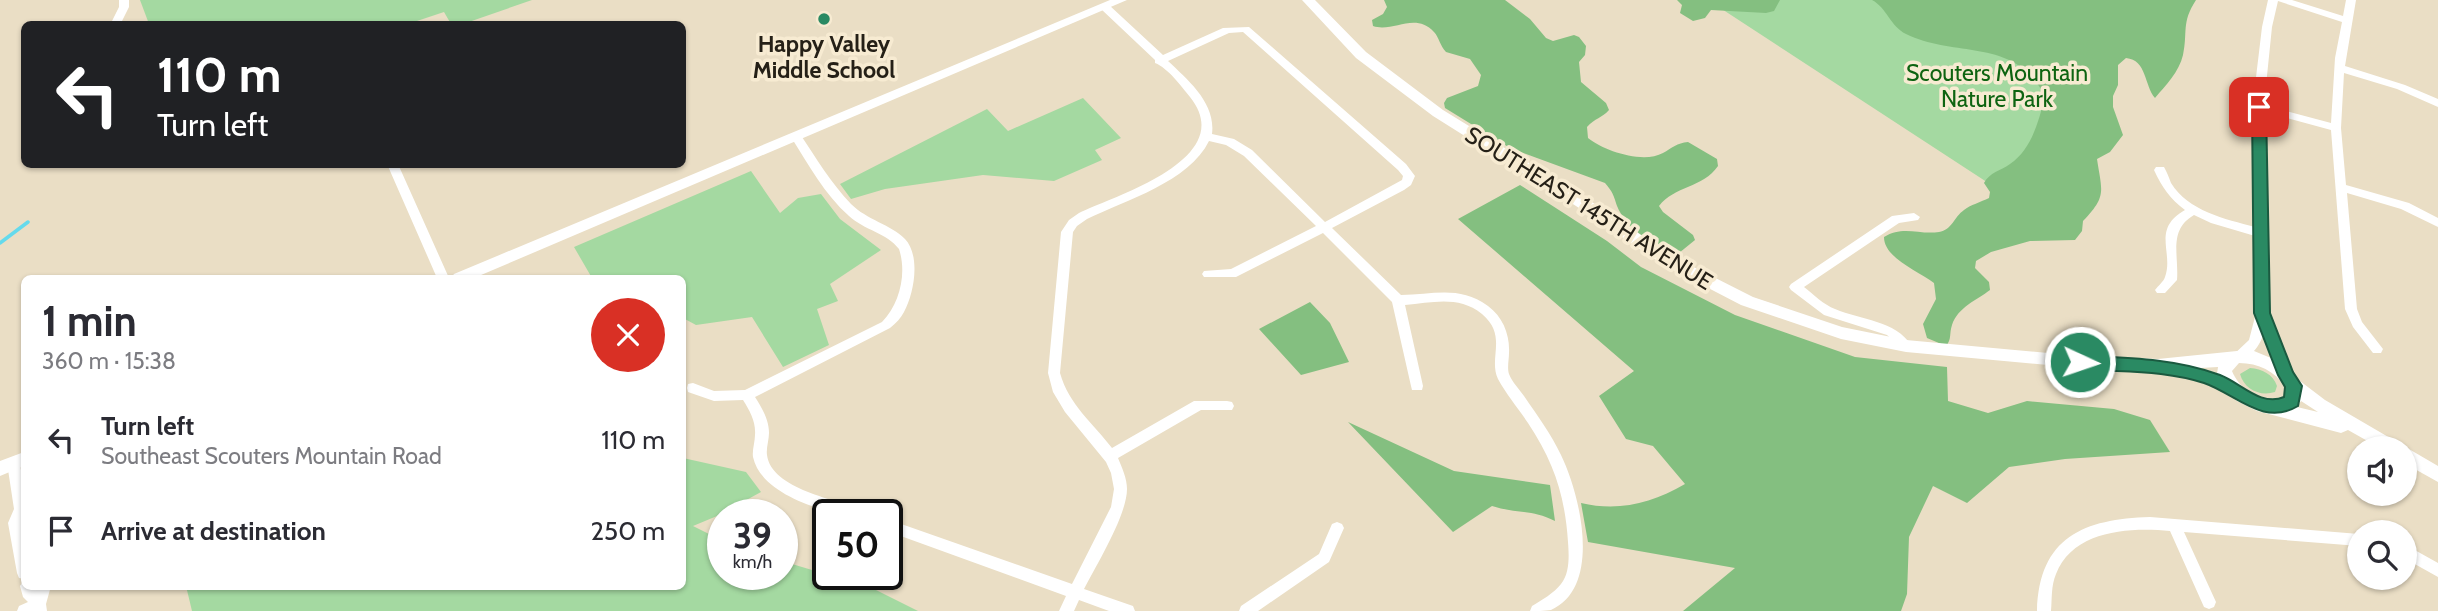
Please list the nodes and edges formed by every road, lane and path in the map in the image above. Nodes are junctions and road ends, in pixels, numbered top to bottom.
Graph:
1 (124, 0) edge
2 (1121, 0) edge
3 (1308, 0) edge
4 (2273, 0) edge
5 (2282, 0) edge
6 (2351, 0) edge
7 (1105, 7) junction
8 (2345, 20) junction
9 (117, 21) dead end
10 (1159, 61) junction
11 (2339, 68) junction
12 (2438, 103) edge
13 (2259, 107) junction
14 (2336, 128) junction
15 (1206, 135) junction
16 (796, 137) junction
17 (394, 168) edge
18 (2161, 170) dead end
19 (2343, 188) junction
20 (2193, 211) junction
21 (1914, 218) dead end
22 (2438, 223) edge
23 (1324, 228) junction
24 (2260, 233) junction
25 (1208, 274) dead end
26 (442, 275) edge
27 (466, 275) edge
28 (2161, 290) dead end
29 (1398, 300) junction
30 (2262, 313) junction
31 (1906, 346) junction
32 (2377, 349) dead end
33 (2234, 358) junction
34 (2158, 366) junction
35 (2290, 380) junction
36 (1417, 386) dead end
37 (693, 388) dead end
38 (2233, 389) junction
39 (747, 395) junction
40 (1227, 406) dead end
41 (2277, 407) junction
42 (2370, 435) joint
43 (1110, 456) junction
44 (2417, 462) edge
45 (13, 464) edge
46 (2438, 475) edge
47 (817, 499) edge
48 (21, 501) edge
49 (21, 513) edge
50 (2174, 525) junction
51 (1337, 528) dead end
52 (903, 531) edge
53 (2347, 539) edge
54 (21, 556) edge
55 (2417, 558) edge
56 (2438, 571) edge
57 (28, 590) edge
58 (43, 590) edge
59 (1076, 592) junction
60 (2209, 602) dead end
61 (39, 608) edge
62 (24, 611) edge
63 (1066, 611) edge
64 (1128, 611) edge
65 (1246, 611) edge
66 (1537, 611) edge
67 (2044, 611) edge

1 - 9 street
2 - 7 main road
3 - 31 main road, SOUTHEAST 145TH AVENUE
4 - 13 street
5 - 8 street
6 - 8 street
7 - 10 street
7 - 16 main road
8 - 11 street
10 - 15 street
10 - 23 street
11 - 12 street
11 - 14 street
13 - 14 street
13 - 24 street
14 - 19 street
15 - 23 street
15 - 43 street
16 - 27 main road
16 - 39 street
17 - 26 street
18 - 20 street
19 - 22 street
19 - 32 street
20 - 24 street
20 - 28 street
21 - 31 street
23 - 25 street
23 - 29 street
24 - 30 street
29 - 36 street
29 - 66 street
30 - 33 street
30 - 35 street
31 - 34 main road, SOUTHEAST 145TH AVENUE
33 - 34 main road, SOUTHEAST 145TH AVENUE
33 - 35 main road, SOUTHEAST 145TH AVENUE
33 - 38 main road
34 - 38 main road, SOUTHEAST 145TH AVENUE
35 - 41 main road
35 - 42 main road, SOUTHEAST 145TH AVENUE
37 - 39 street
38 - 41 main road, SOUTHEAST 145TH AVENUE
39 - 47 street
40 - 43 street
41 - 42 main road, SOUTHEAST 145TH AVENUE
43 - 59 street
44 - 46 main road
45 - 48 street
49 - 54 street
50 - 53 street
50 - 60 street
50 - 67 street
51 - 65 street
52 - 59 street
55 - 56 street
57 - 61 street
58 - 61 street
59 - 63 street
59 - 64 street
61 - 62 street

